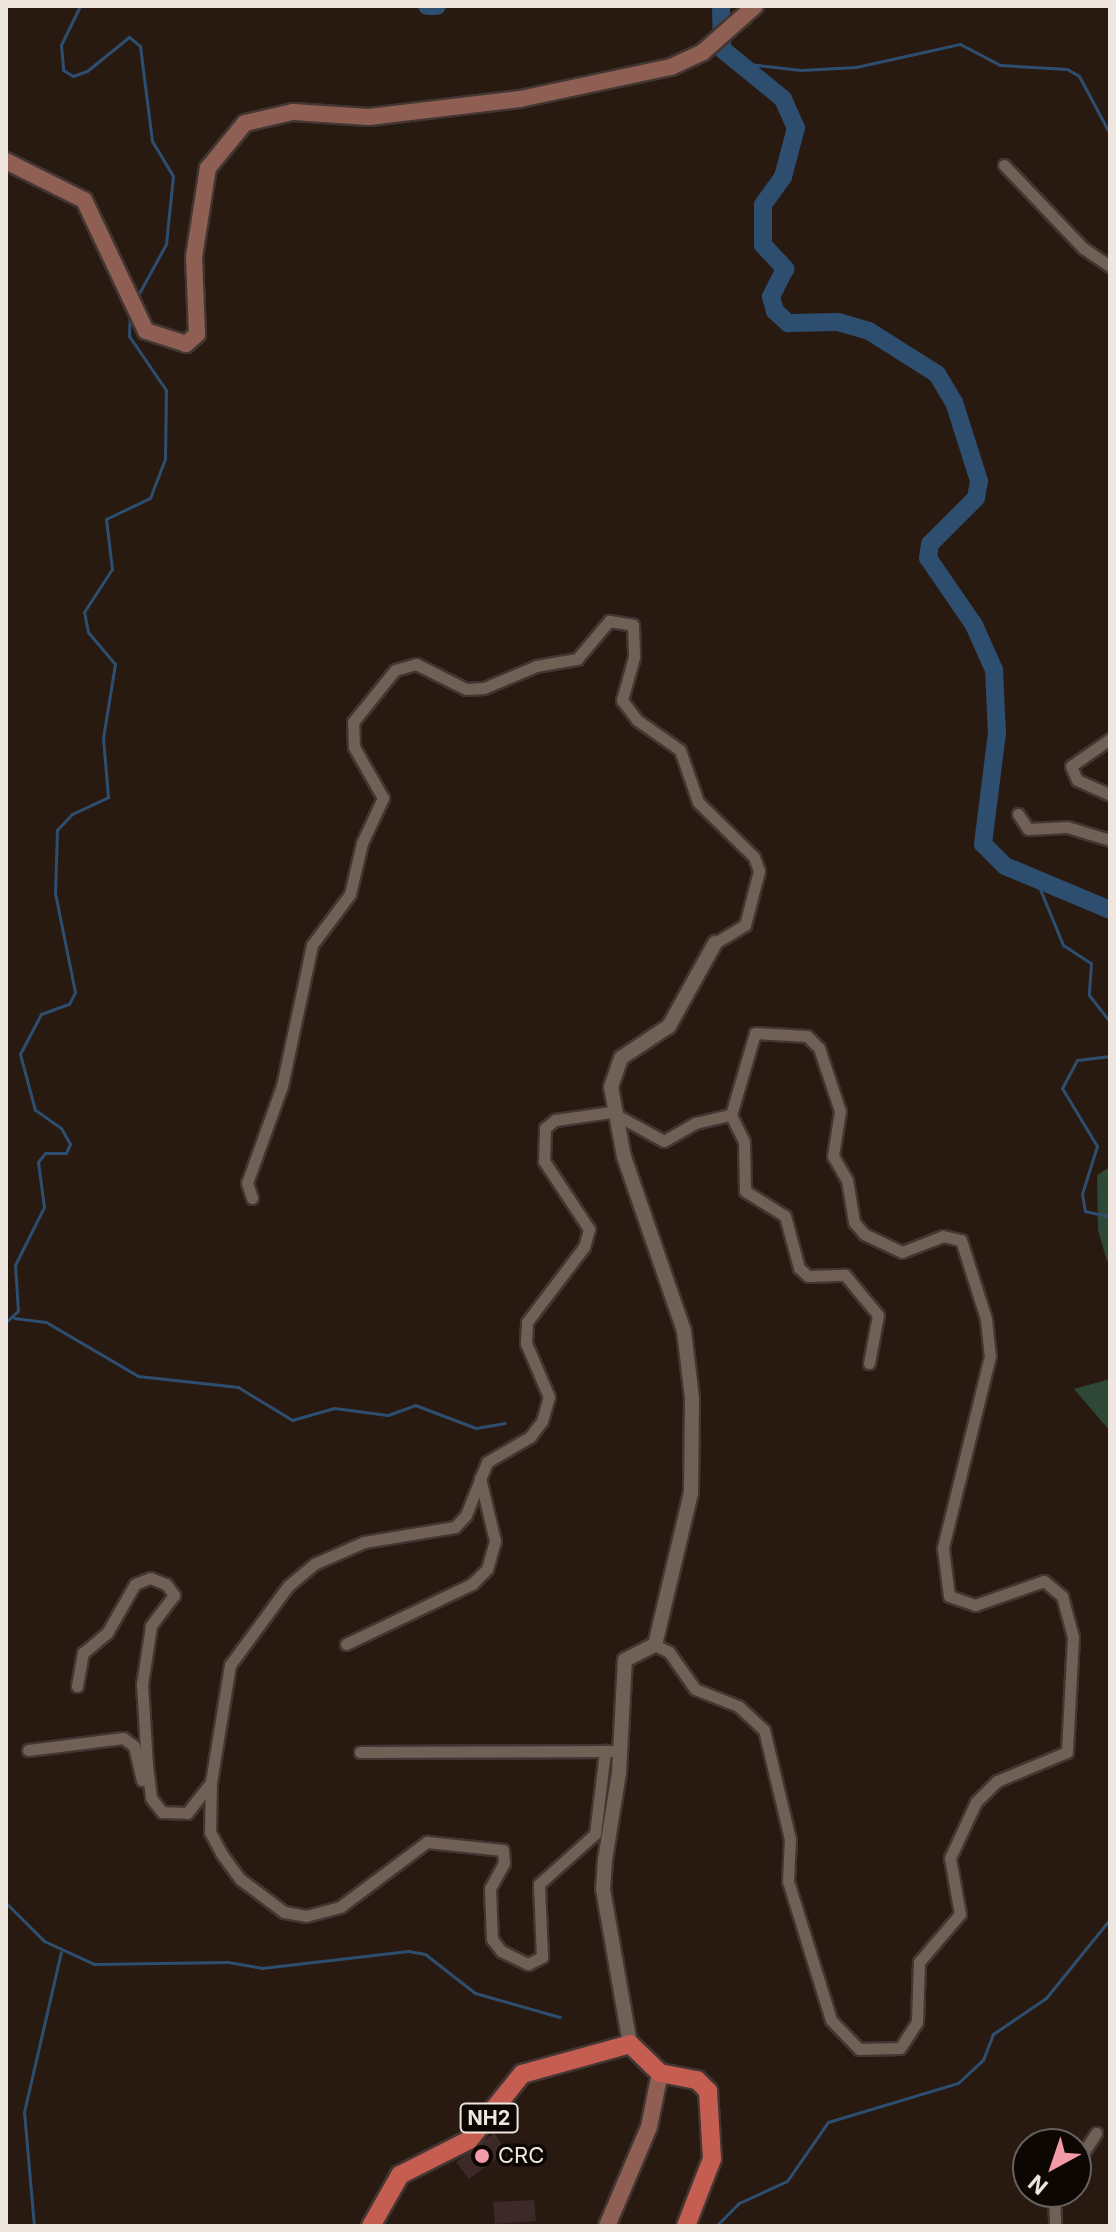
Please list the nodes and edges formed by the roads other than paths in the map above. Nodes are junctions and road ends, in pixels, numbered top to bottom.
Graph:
1 (755, 6) edge
2 (6, 161) edge
3 (1004, 165) dead end
4 (1110, 266) edge
5 (1110, 739) edge
6 (1110, 795) edge
7 (1018, 814) dead end
8 (1110, 840) edge
9 (715, 943) joint
10 (611, 1112) junction
11 (731, 1115) junction
12 (252, 1198) dead end
13 (869, 1363) dead end
14 (480, 1477) junction
15 (346, 1644) dead end
16 (655, 1645) junction
17 (77, 1686) dead end
18 (28, 1750) dead end
19 (613, 1751) junction
20 (360, 1752) dead end
21 (211, 1782) junction
22 (158, 1807) junction
23 (630, 2044) junction
24 (660, 2073) junction
25 (1096, 2133) dead end
26 (1092, 2139) edge
27 (371, 2226) edge
28 (607, 2226) edge
29 (686, 2226) edge

1 - 2 main road
3 - 4 street
5 - 6 street
7 - 8 street
9 - 10 street
9 - 12 street
10 - 11 street
10 - 14 street
10 - 16 street
11 - 13 street
11 - 16 street
14 - 15 street
14 - 21 street
16 - 19 street
17 - 22 street
18 - 22 street
19 - 20 street
19 - 21 street
19 - 23 street
21 - 22 street
23 - 24 highway
23 - 27 highway, NH2
24 - 28 main road
24 - 29 highway
25 - 26 street

